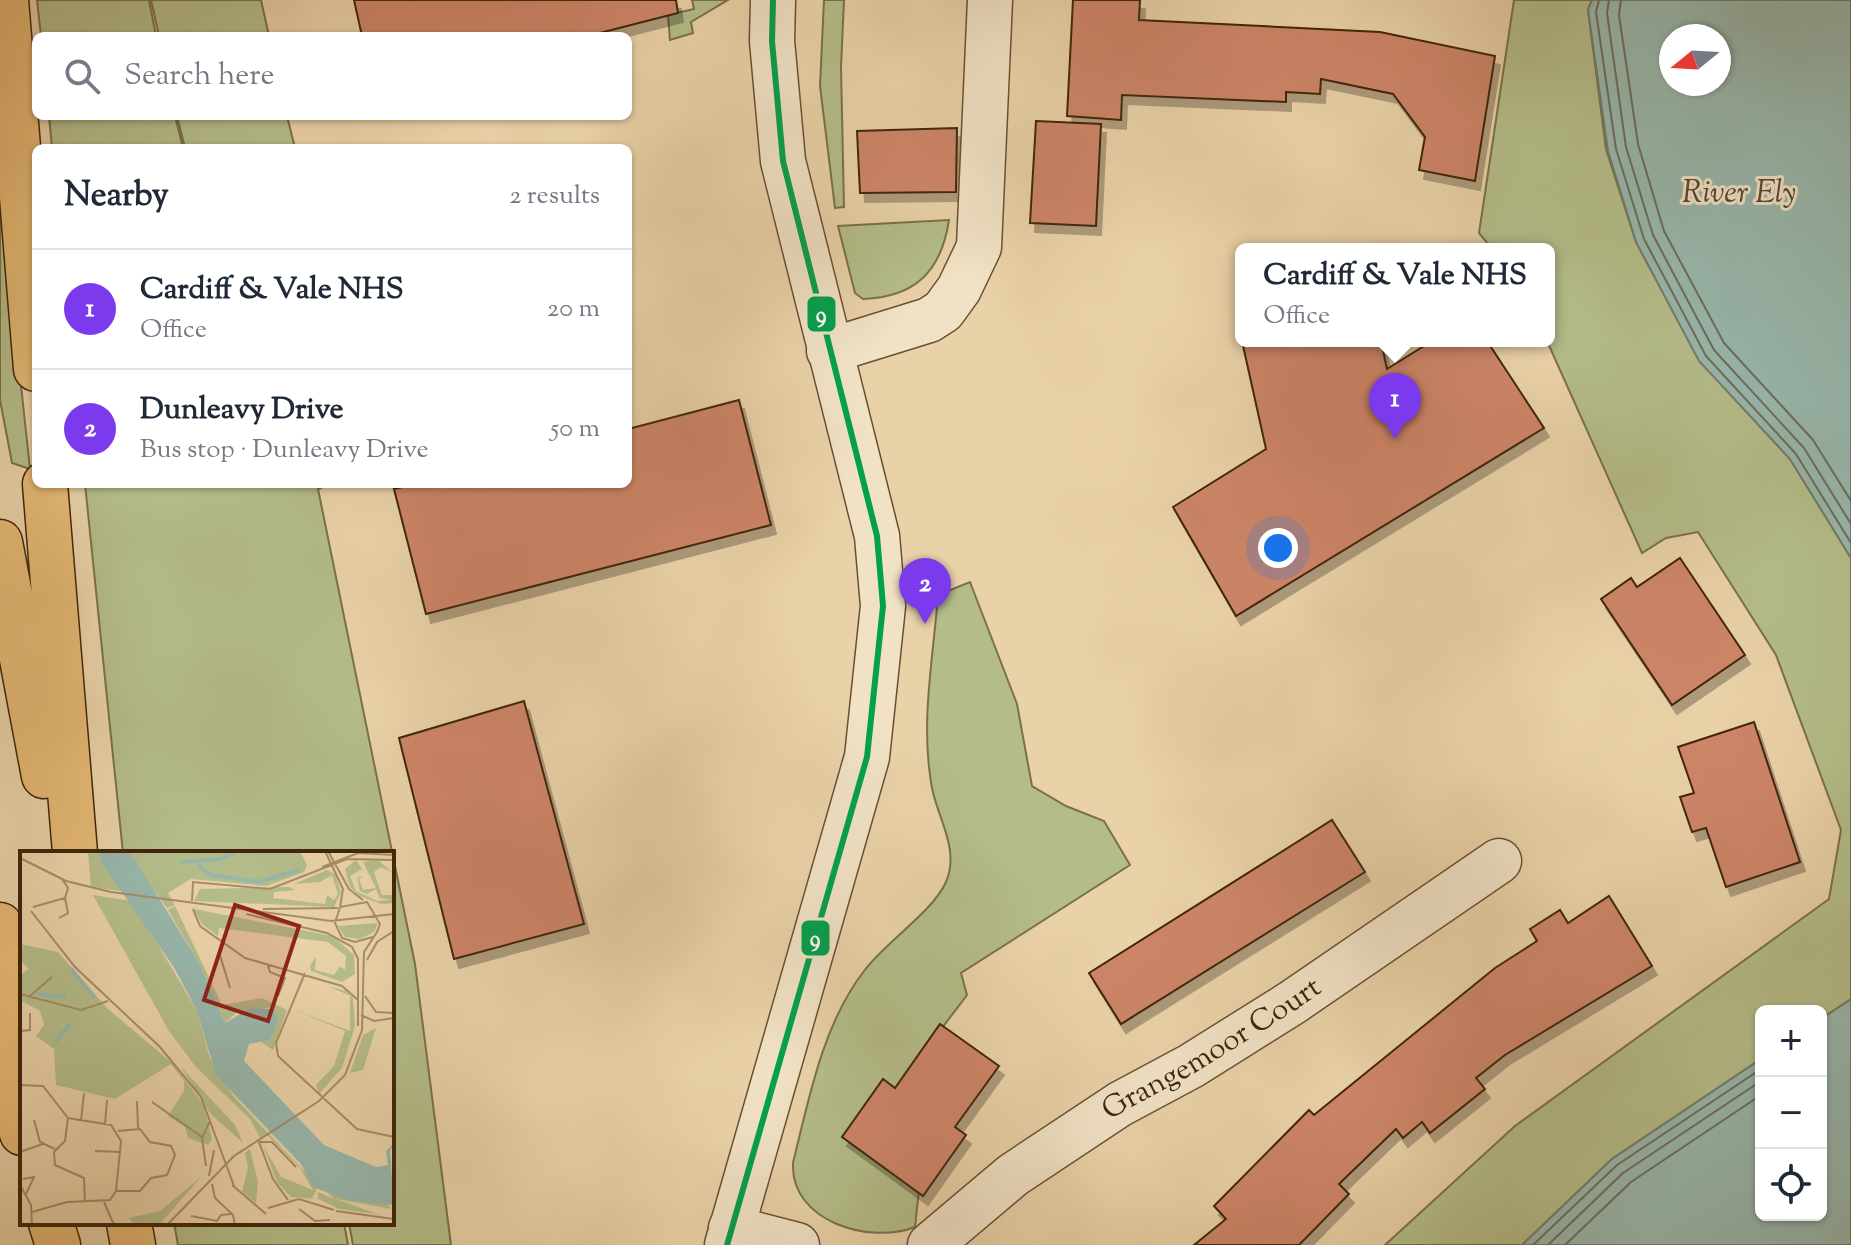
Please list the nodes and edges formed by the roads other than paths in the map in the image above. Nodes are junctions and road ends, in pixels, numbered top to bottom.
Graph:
1 (6, 0) edge
2 (773, 0) edge
3 (990, 0) edge
4 (32, 320) edge
5 (829, 351) junction
6 (45, 488) edge
7 (0, 542) edge
8 (59, 851) edge
9 (75, 851) edge
10 (1499, 861) dead end
11 (0, 925) edge
12 (20, 1032) edge
13 (0, 1064) edge
14 (20, 1127) edge
15 (54, 1225) edge
16 (129, 1225) edge
17 (729, 1237) edge
18 (59, 1245) edge
19 (133, 1245) edge
20 (797, 1245) edge
21 (930, 1245) edge

1 - 4 main road
2 - 5 street
3 - 5 street
5 - 17 street
6 - 9 main road
7 - 8 main road
10 - 21 street, Grangemoor Court
11 - 12 main road
13 - 14 main road
15 - 18 main road
16 - 19 main road
17 - 20 street

